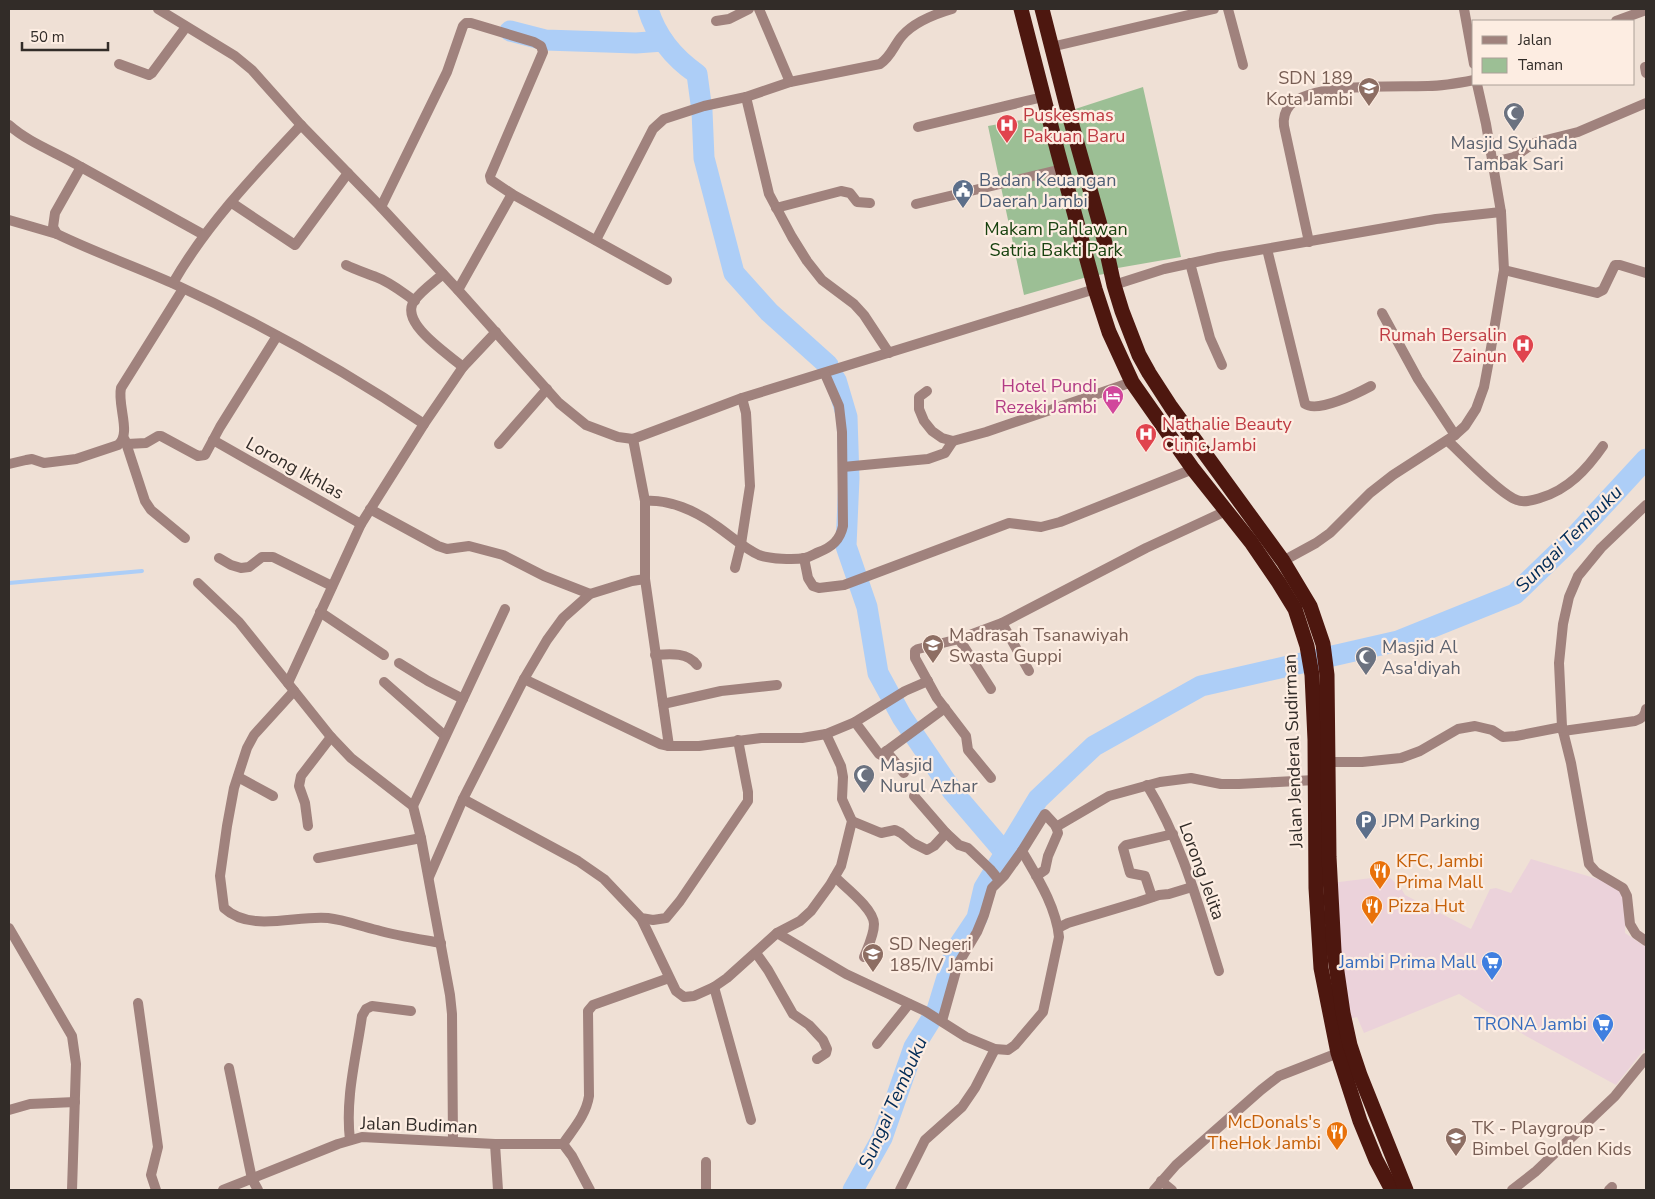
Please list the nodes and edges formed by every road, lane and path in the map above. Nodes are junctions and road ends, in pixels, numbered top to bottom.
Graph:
1 (158, 9) edge
2 (749, 9) edge
3 (759, 9) edge
4 (952, 9) edge
5 (1021, 9) edge
6 (1042, 9) edge
7 (1214, 9) edge
8 (1228, 9) edge
9 (1464, 9) edge
10 (1646, 10) edge
11 (1633, 11) edge
12 (1618, 20) edge
13 (716, 21) dead end
14 (186, 27) junction
15 (1051, 47) junction
16 (1472, 53) edge
17 (119, 64) dead end
18 (1243, 65) dead end
19 (1472, 80) edge
20 (790, 82) junction
21 (1477, 85) edge
22 (746, 97) junction
23 (1043, 97) junction
24 (1646, 103) edge
25 (9, 125) edge
26 (301, 125) junction
27 (918, 127) dead end
28 (1079, 147) junction
29 (1058, 153) junction
30 (1492, 162) junction
31 (81, 167) junction
32 (1062, 169) junction
33 (348, 173) junction
34 (512, 194) junction
35 (870, 202) dead end
36 (232, 203) junction
37 (916, 204) dead end
38 (381, 207) junction
39 (776, 208) junction
40 (1501, 212) junction
41 (9, 220) edge
42 (56, 234) junction
43 (204, 235) junction
44 (596, 240) junction
45 (1309, 242) junction
46 (1267, 249) junction
47 (346, 264) dead end
48 (1190, 264) junction
49 (1504, 270) junction
50 (1646, 273) edge
51 (443, 274) junction
52 (668, 280) dead end
53 (173, 284) junction
54 (1114, 285) junction
55 (183, 289) junction
56 (1095, 289) junction
57 (458, 290) junction
58 (414, 300) junction
59 (1382, 313) dead end
60 (496, 332) junction
61 (277, 336) junction
62 (889, 353) junction
63 (1222, 365) dead end
64 (463, 367) junction
65 (825, 374) junction
66 (1132, 382) junction
67 (1371, 386) dead end
68 (547, 390) junction
69 (927, 391) dead end
70 (742, 398) junction
71 (424, 424) junction
72 (1451, 438) junction
73 (633, 439) junction
74 (126, 440) junction
75 (213, 440) junction
76 (953, 441) junction
77 (499, 444) dead end
78 (1603, 446) dead end
79 (9, 464) edge
80 (844, 467) junction
81 (1193, 469) junction
82 (644, 501) junction
83 (1646, 505) edge
84 (370, 509) junction
85 (1226, 511) junction
86 (361, 524) junction
87 (1263, 533) junction
88 (185, 538) dead end
89 (1250, 542) junction
90 (741, 544) junction
91 (219, 558) dead end
92 (804, 558) junction
93 (1283, 561) junction
94 (735, 568) dead end
95 (645, 579) junction
96 (198, 583) dead end
97 (332, 586) junction
98 (590, 594) junction
99 (505, 609) dead end
100 (320, 612) junction
101 (1002, 623) junction
102 (959, 639) junction
103 (384, 655) dead end
104 (655, 655) junction
105 (399, 663) dead end
106 (697, 666) dead end
107 (1029, 670) dead end
108 (1320, 675) junction
109 (524, 679) junction
110 (928, 681) junction
111 (384, 682) dead end
112 (777, 685) dead end
113 (291, 687) junction
114 (991, 689) dead end
115 (463, 699) junction
116 (663, 704) junction
117 (945, 708) junction
118 (1646, 709) edge
119 (855, 722) junction
120 (1562, 729) junction
121 (826, 734) junction
122 (445, 736) junction
123 (330, 737) junction
124 (738, 740) junction
125 (669, 746) junction
126 (886, 751) junction
127 (1329, 762) junction
128 (904, 773) dead end
129 (238, 777) junction
130 (991, 778) dead end
131 (1315, 780) junction
132 (1147, 785) junction
133 (273, 796) dead end
134 (914, 796) dead end
135 (463, 799) junction
136 (413, 806) junction
137 (852, 821) junction
138 (308, 826) dead end
139 (1056, 827) junction
140 (946, 833) junction
141 (1173, 834) junction
142 (421, 838) junction
143 (1022, 851) junction
144 (318, 858) dead end
145 (996, 875) junction
146 (1036, 876) junction
147 (429, 877) junction
148 (835, 877) junction
149 (1192, 887) junction
150 (1152, 897) junction
151 (641, 918) junction
152 (9, 928) edge
153 (1058, 928) junction
154 (777, 933) junction
155 (1646, 941) edge
156 (441, 943) junction
157 (756, 953) junction
158 (864, 957) dead end
159 (1219, 971) dead end
160 (668, 978) junction
161 (714, 987) junction
162 (138, 1003) dead end
163 (909, 1004) junction
164 (411, 1012) dead end
165 (939, 1020) junction
166 (877, 1044) dead end
167 (994, 1049) junction
168 (1338, 1053) junction
169 (1646, 1058) edge
170 (817, 1059) dead end
171 (229, 1068) dead end
172 (75, 1102) junction
173 (9, 1110) edge
174 (1375, 1115) junction
175 (752, 1120) dead end
176 (1360, 1121) junction
177 (350, 1140) junction
178 (452, 1142) junction
179 (495, 1144) junction
180 (563, 1144) junction
181 (706, 1162) dead end
182 (252, 1179) junction
183 (1161, 1181) junction
184 (72, 1190) edge
185 (156, 1190) edge
186 (223, 1190) edge
187 (258, 1190) edge
188 (498, 1190) edge
189 (590, 1190) edge
190 (706, 1190) edge
191 (900, 1190) edge
192 (1154, 1190) edge
193 (1172, 1190) edge
194 (1392, 1190) edge
195 (1406, 1190) edge
196 (1512, 1190) edge

1 - 14 street
2 - 13 street
3 - 20 street
4 - 20 street
5 - 23 highway, Jalan Jenderal Sudirman
6 - 15 highway, Jalan Jenderal Sudirman
7 - 15 street
8 - 18 street
9 - 16 street
10 - 11 street
11 - 12 street
14 - 17 street
14 - 26 street
15 - 28 highway, Jalan Jenderal Sudirman
19 - 45 street
20 - 22 street
21 - 30 street
22 - 39 street
22 - 44 street
23 - 27 street
23 - 29 highway, Jalan Jenderal Sudirman
24 - 30 street
25 - 31 street
26 - 33 street
26 - 36 street
28 - 29 highway
28 - 54 highway, Jalan Jenderal Sudirman
29 - 32 highway, Jalan Jenderal Sudirman
30 - 40 street
31 - 42 street
31 - 43 street
32 - 37 street
32 - 56 highway, Jalan Jenderal Sudirman
33 - 36 street
33 - 38 street
34 - 38 street
34 - 44 street
34 - 57 street
35 - 39 street
36 - 43 street
38 - 51 street
39 - 62 street
40 - 45 street
40 - 49 street
41 - 42 street
42 - 53 street
43 - 53 street
44 - 52 street
45 - 46 street
46 - 48 street
46 - 67 street
47 - 58 street
48 - 54 street
48 - 63 street
49 - 50 street
49 - 72 street
51 - 57 street
51 - 58 street
53 - 55 street
54 - 87 highway, Jalan Jenderal Sudirman
55 - 61 street
55 - 74 street
56 - 62 street
56 - 66 highway, Jalan Jenderal Sudirman
57 - 60 street
58 - 64 street
59 - 72 street
60 - 64 street
60 - 68 street
61 - 71 street
61 - 75 street
62 - 65 street
64 - 71 street
65 - 70 street
65 - 80 street
66 - 76 street
66 - 81 highway, Jalan Jenderal Sudirman
68 - 73 street
68 - 77 street
69 - 76 street
70 - 73 street
70 - 90 street
71 - 84 street
72 - 78 street
72 - 93 street
73 - 82 street
74 - 75 street
74 - 79 street
74 - 88 street
75 - 86 street, Lorong Ikhlas
76 - 80 street
80 - 92 street
81 - 85 highway, Jalan Jenderal Sudirman
81 - 92 street
82 - 90 street
82 - 95 street
83 - 120 street
84 - 86 street
84 - 98 street
85 - 89 highway, Jalan Jenderal Sudirman
85 - 101 street
86 - 97 street
87 - 89 highway
87 - 93 highway, Jalan Jenderal Sudirman
89 - 108 highway, Jalan Jenderal Sudirman
90 - 92 street
90 - 94 street
91 - 97 street
93 - 108 highway, Jalan Jenderal Sudirman
95 - 98 street
95 - 104 street
96 - 113 street
97 - 100 street
98 - 109 street
99 - 115 street
100 - 103 street
100 - 113 street
101 - 102 street
101 - 107 street
102 - 110 street
102 - 114 street
104 - 106 street
104 - 116 street
105 - 115 street
108 - 127 highway, Jalan Jenderal Sudirman
108 - 131 highway, Jalan Jenderal Sudirman
109 - 125 street
109 - 135 street
110 - 117 street
110 - 119 street
111 - 122 street
112 - 116 street
113 - 123 street
113 - 129 street
115 - 122 street
116 - 125 street
117 - 126 street
117 - 130 street
118 - 120 street
119 - 121 street
119 - 126 street
120 - 127 street
120 - 155 street
121 - 124 street
121 - 137 street
122 - 136 street
123 - 136 street
123 - 138 street
124 - 125 street
124 - 151 street
126 - 128 street
127 - 174 highway, Jalan Jenderal Sudirman
129 - 133 street
129 - 156 street
131 - 132 street
131 - 168 highway, Jalan Jenderal Sudirman
132 - 139 street
132 - 141 street, Lorong Jelita
134 - 140 street
135 - 147 street
135 - 151 street
136 - 142 street
137 - 140 street
137 - 148 street
139 - 143 street
139 - 146 street
140 - 145 street
141 - 149 street, Lorong Jelita
141 - 150 street
142 - 144 street
142 - 147 street
143 - 145 street
143 - 146 street
145 - 165 street
146 - 153 street
147 - 156 street
148 - 154 street
148 - 158 street
149 - 150 street
149 - 159 street, Lorong Jelita
150 - 153 street
151 - 160 street
152 - 172 street
153 - 167 street
154 - 157 street
154 - 163 street
156 - 178 street
157 - 161 street
157 - 170 street
160 - 161 street
160 - 180 street
161 - 175 street
162 - 185 street
163 - 165 street
163 - 166 street
164 - 177 street
165 - 167 street
167 - 191 street
168 - 176 highway, Jalan Jenderal Sudirman
168 - 183 street
169 - 196 street
171 - 182 street
172 - 173 street
172 - 184 street
174 - 176 highway
174 - 195 highway, Jalan Jenderal Sudirman
176 - 194 highway, Jalan Jenderal Sudirman
177 - 178 street, Jalan Budiman
177 - 182 street, Jalan Budiman
178 - 179 street, Jalan Budiman
179 - 180 street, Jalan Budiman
179 - 188 street
180 - 189 street
181 - 190 street
182 - 186 street, Jalan Budiman
182 - 187 street
183 - 192 street
183 - 193 street

